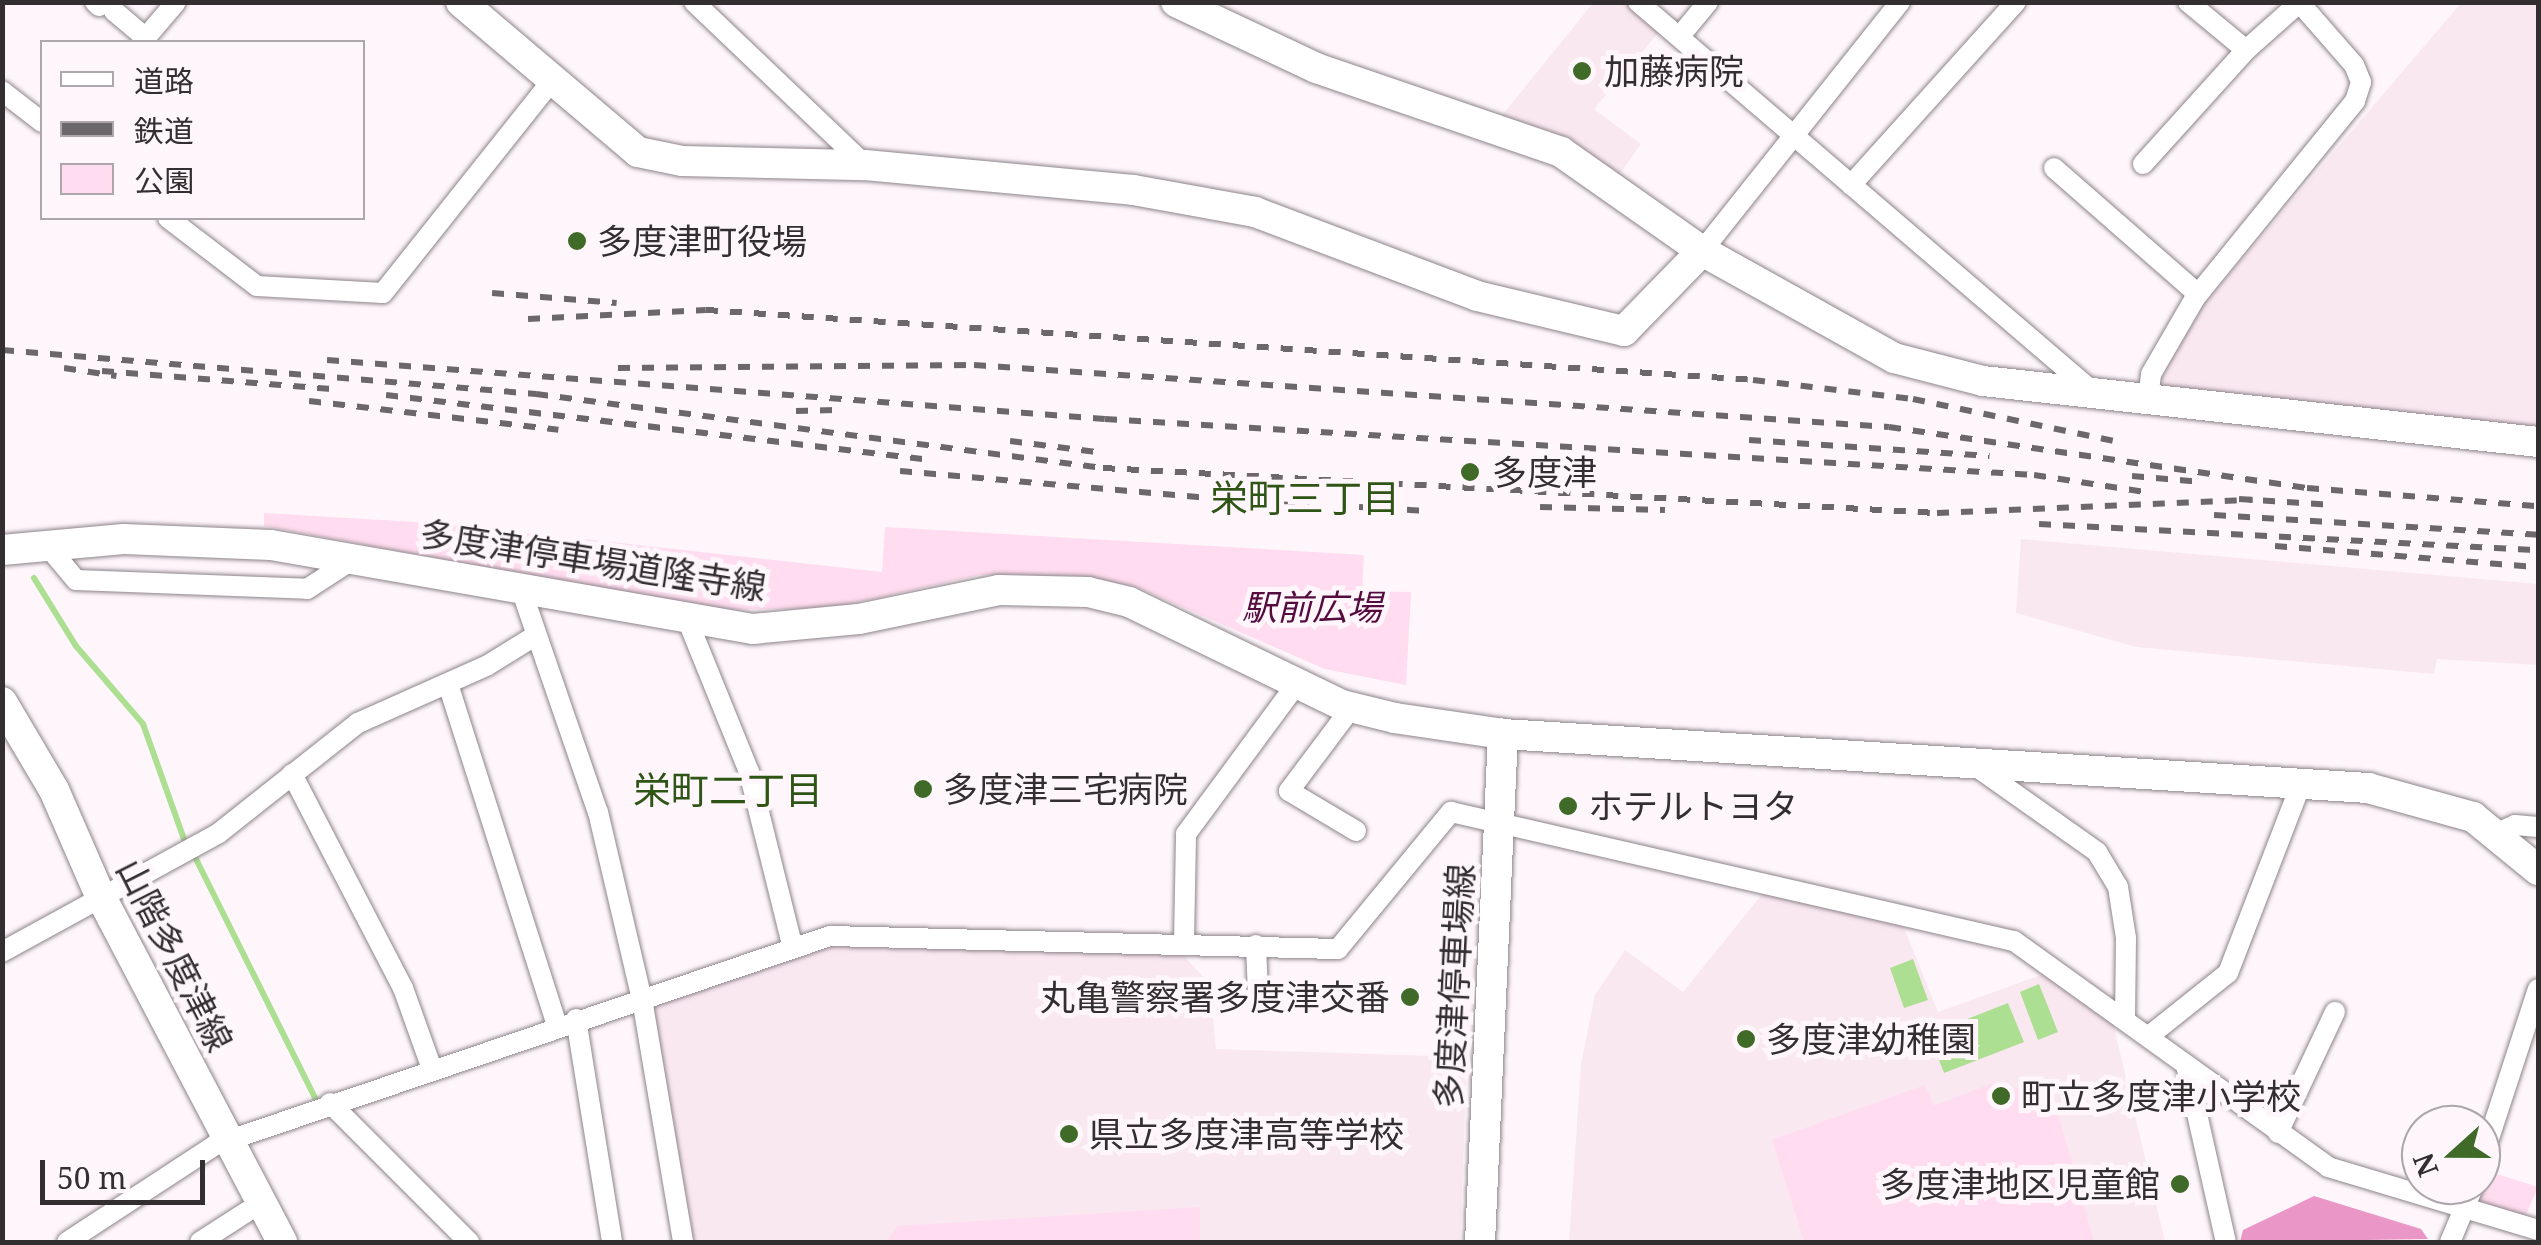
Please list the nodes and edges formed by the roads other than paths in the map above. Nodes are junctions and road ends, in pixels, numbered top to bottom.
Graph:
1 (176, 2) edge
2 (461, 2) edge
3 (694, 2) edge
4 (1176, 2) edge
5 (1638, 2) edge
6 (1708, 2) edge
7 (1900, 2) edge
8 (2016, 2) edge
9 (2188, 2) edge
10 (2299, 3) edge
11 (102, 6) edge
12 (1680, 36) junction
13 (144, 40) edge
14 (2246, 50) junction
15 (554, 78) junction
16 (2, 91) edge
17 (40, 120) edge
18 (1792, 133) junction
19 (2143, 164) dead end
20 (865, 165) junction
21 (2054, 168) dead end
22 (1852, 185) junction
23 (171, 220) edge
24 (1702, 252) junction
25 (2198, 294) junction
26 (2097, 395) junction
27 (2148, 400) junction
28 (2538, 442) edge
29 (46, 544) junction
30 (2, 550) edge
31 (355, 558) junction
32 (521, 589) junction
33 (686, 619) junction
34 (535, 636) junction
35 (448, 684) junction
36 (1296, 685) junction
37 (2, 702) edge
38 (1352, 707) junction
39 (1503, 734) junction
40 (1972, 763) junction
41 (292, 774) junction
42 (2301, 784) junction
43 (2538, 827) edge
44 (1500, 828) junction
45 (1356, 831) dead end
46 (2495, 834) junction
47 (2538, 870) edge
48 (99, 894) junction
49 (1184, 940) junction
50 (1256, 945) junction
51 (792, 948) junction
52 (2, 952) edge
53 (2538, 989) edge
54 (1258, 995) dead end
55 (642, 999) junction
56 (2336, 1012) dead end
57 (2125, 1016) junction
58 (566, 1023) junction
59 (2149, 1036) junction
60 (2186, 1064) junction
61 (432, 1068) junction
62 (330, 1103) junction
63 (2500, 1105) edge
64 (2278, 1133) junction
65 (231, 1142) junction
66 (262, 1202) junction
67 (2467, 1205) edge
68 (2465, 1211) junction
69 (2538, 1230) edge
70 (66, 1242) edge
71 (200, 1242) edge
72 (282, 1242) edge
73 (469, 1242) edge
74 (612, 1242) edge
75 (684, 1242) edge
76 (1480, 1242) edge
77 (2226, 1242) edge
78 (2450, 1242) edge

1 - 13 street
2 - 15 street
3 - 20 street
4 - 24 street
5 - 12 street
6 - 12 street
7 - 18 street
8 - 22 street
9 - 14 street
10 - 14 street
10 - 25 street
11 - 13 street
12 - 18 street
14 - 19 street
15 - 20 street
15 - 23 street
16 - 17 street
18 - 22 street
18 - 24 street
20 - 24 street
21 - 25 street
22 - 26 street
24 - 26 street
25 - 27 street
26 - 27 street
27 - 28 street
29 - 30 street, 多度津停車場道隆寺線
29 - 31 street, 多度津停車場道隆寺線
29 - 31 street
31 - 32 street, 多度津停車場道隆寺線
32 - 33 street, 多度津停車場道隆寺線
32 - 34 street
33 - 36 street, 多度津停車場道隆寺線
33 - 51 street
34 - 35 street
34 - 55 street
35 - 41 street
35 - 58 street
36 - 38 street, 多度津停車場道隆寺線
36 - 49 street
37 - 48 street, 山階多度津線
38 - 39 street, 多度津停車場道隆寺線
38 - 45 street
39 - 40 street, 多度津停車場道隆寺線
39 - 44 street, 多度津停車場線
40 - 42 street, 多度津停車場道隆寺線
40 - 57 street
41 - 48 street
41 - 61 street
42 - 46 street, 多度津停車場道隆寺線
42 - 59 street
43 - 46 street
44 - 50 street
44 - 57 street
44 - 76 street, 多度津停車場線
46 - 47 street, 多度津停車場道隆寺線
48 - 52 street
48 - 65 street, 山階多度津線
49 - 50 street
49 - 51 street
50 - 54 street
51 - 55 street
53 - 63 street
55 - 58 street
55 - 75 street
56 - 64 street
57 - 59 street
58 - 61 street
58 - 74 street
59 - 60 street
60 - 64 street
60 - 77 street
61 - 62 street
62 - 65 street
62 - 73 street
64 - 68 street
65 - 66 street, 山階多度津線
65 - 70 street
66 - 71 street
66 - 72 street, 山階多度津線
67 - 68 street
68 - 69 street
68 - 78 street

